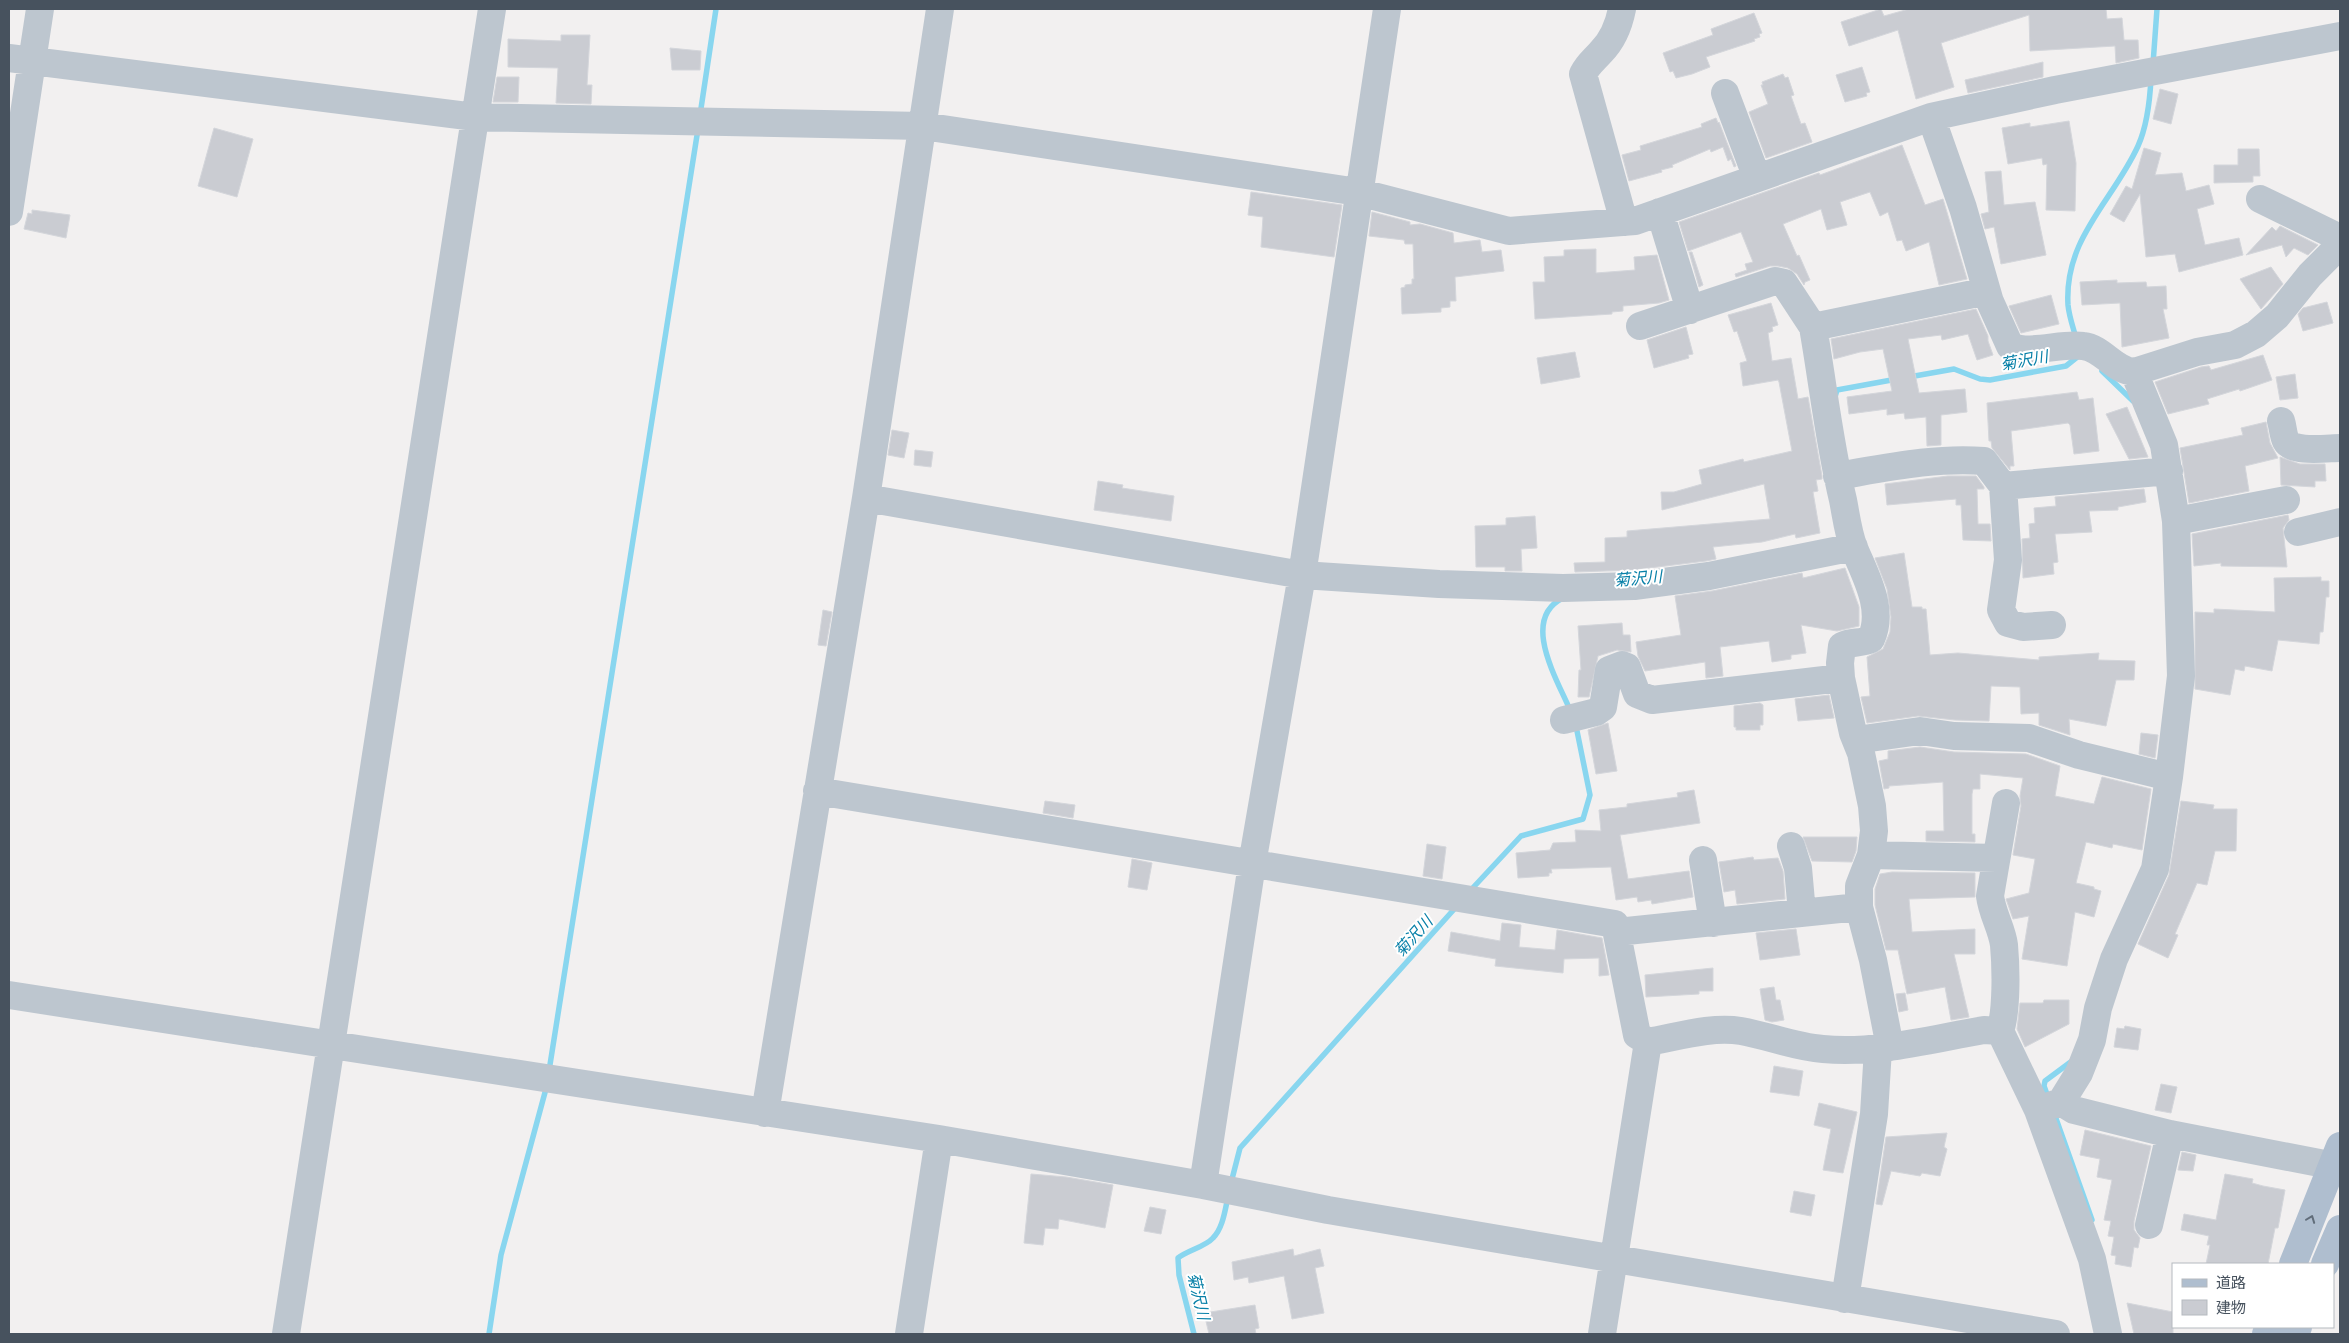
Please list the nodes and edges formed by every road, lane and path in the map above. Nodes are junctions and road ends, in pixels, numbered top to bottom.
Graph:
1 (40, 9) edge
2 (492, 9) edge
3 (940, 9) edge
4 (1387, 9) edge
5 (1622, 9) edge
6 (2340, 36) edge
7 (20, 59) edge
8 (1725, 92) dead end
9 (475, 117) junction
10 (1931, 117) junction
11 (922, 126) junction
12 (1758, 178) junction
13 (1358, 192) junction
14 (2260, 199) dead end
15 (9, 206) edge
16 (1660, 212) junction
17 (1624, 222) junction
18 (2340, 238) edge
19 (2340, 245) edge
20 (1990, 302) junction
21 (1690, 310) junction
22 (1640, 326) dead end
23 (1814, 326) junction
24 (2134, 372) junction
25 (2281, 421) dead end
26 (2340, 448) edge
27 (2169, 471) junction
28 (1837, 476) junction
29 (2003, 486) junction
30 (866, 498) junction
31 (2286, 500) dead end
32 (2176, 521) junction
33 (2340, 522) edge
34 (2298, 532) dead end
35 (1854, 547) junction
36 (1302, 575) junction
37 (2052, 625) dead end
38 (1841, 678) junction
39 (1564, 720) dead end
40 (1856, 740) junction
41 (2169, 777) junction
42 (817, 791) junction
43 (2006, 803) dead end
44 (1791, 846) dead end
45 (1871, 855) junction
46 (1996, 858) junction
47 (1703, 860) dead end
48 (1252, 864) junction
49 (1860, 907) junction
50 (1802, 914) junction
51 (1713, 923) junction
52 (1617, 932) junction
53 (9, 995) edge
54 (2000, 1031) junction
55 (1648, 1042) junction
56 (332, 1045) junction
57 (1884, 1048) junction
58 (2049, 1106) junction
59 (765, 1113) junction
60 (2170, 1134) junction
61 (939, 1139) junction
62 (2337, 1160) edge
63 (1203, 1185) junction
64 (2149, 1225) dead end
65 (2340, 1229) edge
66 (1614, 1261) junction
67 (2293, 1263) edge
68 (2325, 1263) edge
69 (1846, 1300) junction
70 (1939, 1325) edge
71 (286, 1334) edge
72 (909, 1334) edge
73 (1602, 1334) edge
74 (2056, 1334) edge
75 (2108, 1334) edge

1 - 7 street
2 - 9 street
3 - 11 street
4 - 13 street
5 - 17 street
6 - 10 street
7 - 9 street
7 - 15 street
8 - 12 street
9 - 11 street
9 - 56 street
10 - 12 street
10 - 20 street
11 - 13 street
11 - 30 street
12 - 16 street
13 - 17 street
13 - 36 street
14 - 18 street
16 - 17 street
16 - 21 street
19 - 24 street
20 - 23 street
20 - 24 street
21 - 22 street
21 - 23 street
23 - 28 street
24 - 27 street
25 - 26 street
27 - 29 street
27 - 32 street
28 - 29 street
28 - 35 street
29 - 37 street
30 - 36 street
30 - 42 street
31 - 32 street
32 - 41 street
33 - 34 street
35 - 36 street
35 - 38 street
36 - 48 street
38 - 39 street
38 - 40 street
40 - 41 street
40 - 45 street
41 - 58 street
42 - 48 street
42 - 59 street
43 - 46 street
44 - 50 street
45 - 46 street
45 - 49 street
46 - 54 street
47 - 51 street
48 - 52 street
48 - 63 street
49 - 50 street
49 - 57 street
50 - 51 street
51 - 52 street
52 - 55 street
53 - 56 street
54 - 57 street
54 - 58 street
55 - 57 street
55 - 66 street
56 - 59 street
56 - 71 street
57 - 69 street
58 - 60 street
58 - 75 street
59 - 61 street
60 - 62 street
60 - 64 street
61 - 63 street
61 - 72 street
67 -> 62 main road
63 - 66 street
65 - 68 main road
66 - 69 street
66 - 73 street
69 - 70 street
70 - 74 street

